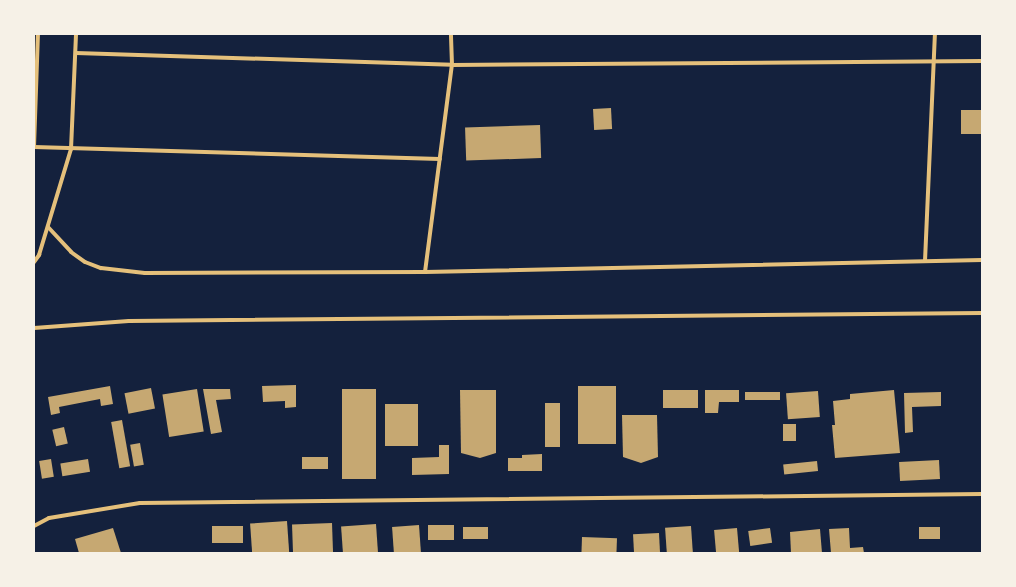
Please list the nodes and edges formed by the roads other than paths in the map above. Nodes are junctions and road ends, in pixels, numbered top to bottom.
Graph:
1 (38, 34) edge
2 (76, 34) edge
3 (451, 34) edge
4 (935, 34) edge
5 (76, 53) junction
6 (982, 61) edge
7 (934, 62) junction
8 (452, 65) junction
9 (34, 147) edge
10 (71, 149) junction
11 (440, 158) junction
12 (48, 227) junction
13 (982, 260) edge
14 (34, 262) edge
15 (925, 262) junction
16 (425, 272) junction
17 (982, 313) edge
18 (34, 328) edge
19 (982, 494) edge
20 (34, 526) edge

1 - 9 street
2 - 5 street
3 - 8 street
4 - 7 street
5 - 8 street
5 - 10 street
6 - 7 street
7 - 8 street
7 - 15 street
8 - 11 street
9 - 10 street
10 - 11 street
10 - 12 street
11 - 16 street
12 - 14 street
12 - 16 street
13 - 15 street
15 - 16 street
17 - 18 street
19 - 20 street

